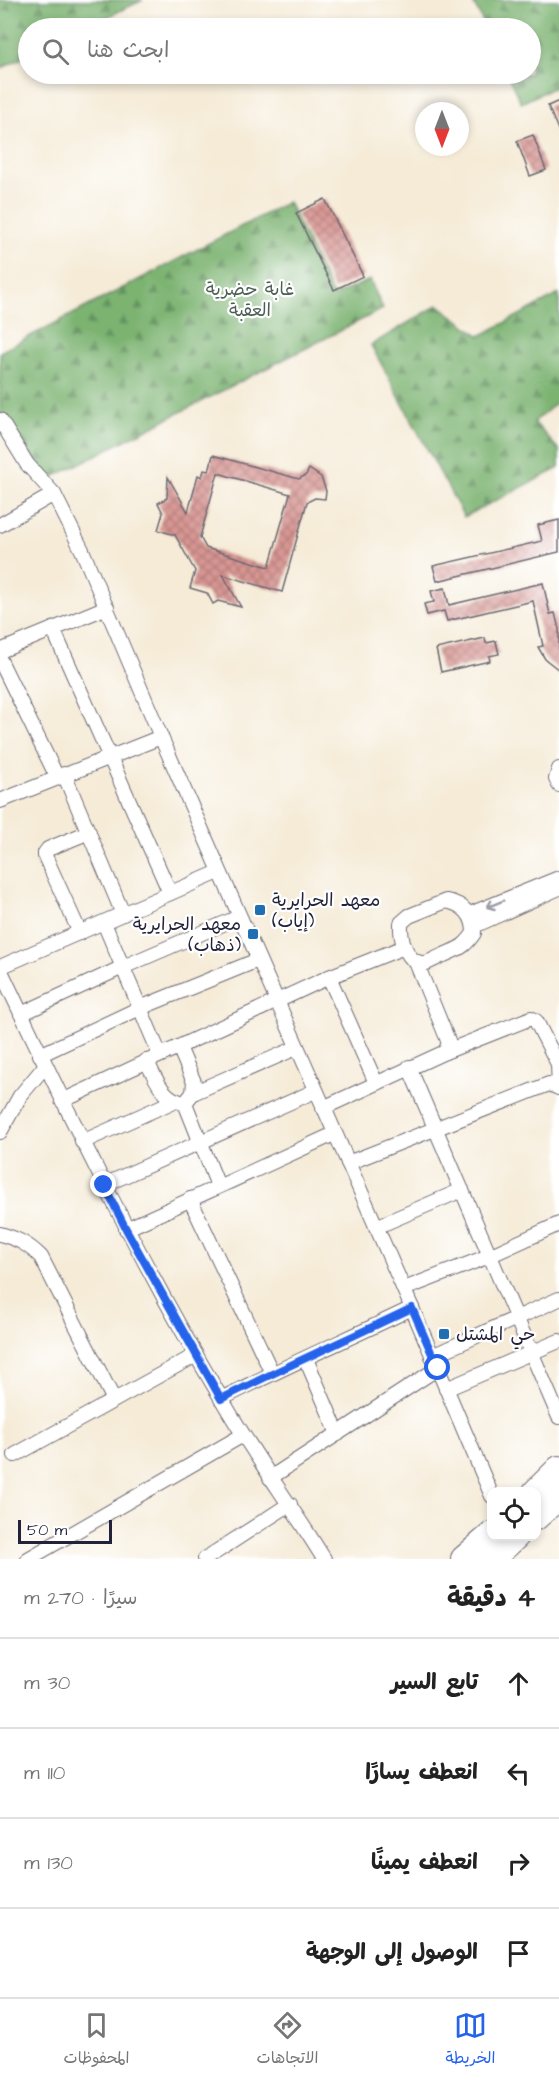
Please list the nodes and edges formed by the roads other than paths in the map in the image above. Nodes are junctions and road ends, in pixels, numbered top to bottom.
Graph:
1 (0, 420) edge
2 (54, 494) junction
3 (0, 525) edge
4 (107, 607) junction
5 (53, 629) junction
6 (0, 651) edge
7 (0, 660) edge
8 (160, 737) junction
9 (109, 757) junction
10 (559, 769) edge
11 (61, 775) junction
12 (559, 785) edge
13 (0, 801) edge
14 (89, 832) junction
15 (219, 872) junction
16 (559, 878) edge
17 (559, 888) edge
18 (170, 893) junction
19 (123, 914) junction
20 (239, 917) junction
21 (472, 920) junction
22 (104, 923) junction
23 (80, 933) junction
24 (404, 947) junction
25 (258, 960) junction
26 (416, 962) junction
27 (123, 967) junction
28 (0, 968) edge
29 (329, 977) junction
30 (276, 1002) junction
31 (140, 1008) junction
32 (21, 1014) junction
33 (179, 1047) junction
34 (296, 1048) junction
35 (445, 1052) junction
36 (160, 1055) junction
37 (43, 1060) junction
38 (147, 1061) junction
39 (410, 1066) junction
40 (376, 1083) junction
41 (559, 1088) edge
42 (315, 1091) junction
43 (184, 1099) junction
44 (62, 1101) junction
45 (323, 1108) junction
46 (437, 1128) junction
47 (0, 1132) edge
48 (334, 1134) junction
49 (82, 1142) junction
50 (200, 1142) junction
51 (348, 1163) junction
52 (104, 1185) junction
53 (218, 1186) junction
54 (462, 1190) junction
55 (190, 1199) junction
56 (559, 1224) edge
57 (376, 1227) junction
58 (126, 1229) junction
59 (0, 1234) edge
60 (489, 1256) junction
61 (404, 1289) junction
62 (559, 1299) edge
63 (412, 1308) junction
64 (516, 1318) junction
65 (559, 1341) edge
66 (532, 1353) junction
67 (196, 1355) junction
68 (306, 1359) junction
69 (435, 1362) junction
70 (272, 1373) junction
71 (446, 1389) junction
72 (221, 1399) junction
73 (114, 1400) junction
74 (559, 1417) edge
75 (338, 1434) junction
76 (243, 1436) junction
77 (15, 1455) dead end
78 (559, 1469) edge
79 (270, 1478) junction
80 (488, 1487) edge
81 (540, 1487) edge
82 (559, 1496) edge
83 (290, 1504) junction
84 (541, 1513) edge
85 (487, 1539) edge
86 (511, 1541) edge
87 (28, 1559) edge
88 (205, 1559) edge
89 (324, 1559) edge
90 (464, 1559) edge
91 (491, 1559) edge

1 - 2 street
2 - 3 street
2 - 4 street
4 - 5 street
4 - 8 street
5 - 6 street
5 - 9 street
7 - 11 street
8 - 9 street
8 - 15 street
9 - 11 street
9 - 18 street
10 - 12 street
11 - 13 street
11 - 14 street
14 - 19 street
14 - 23 street
15 - 18 street
15 - 20 street
16 -> 21 street
17 - 21 street
18 - 19 street
19 - 22 street
20 - 25 street
20 - 27 street
21 - 24 street
21 - 26 street
22 - 23 street
22 - 27 street
23 - 28 street
24 - 26 street
24 - 29 street
25 - 30 street
25 - 31 street
26 - 35 street
27 - 31 street
27 - 32 street
28 - 32 street
29 - 30 street
29 - 40 street
30 - 33 street
30 - 34 street
31 - 36 street
31 - 37 street
32 - 37 street
33 - 36 street
33 - 43 street
34 - 42 street
34 - 43 street
35 - 39 street
35 - 41 street
36 - 38 street
37 - 44 street
37 - 47 street
38 - 43 street
38 - 44 street
39 - 40 street
39 - 46 street
40 - 45 street
41 - 46 street
42 - 45 street
42 - 50 street
43 - 49 street
43 - 50 street
44 - 49 street
45 - 48 street
46 - 51 street
46 - 54 street
48 - 51 street
48 - 53 street
49 - 52 street
50 - 52 street
50 - 53 street
51 - 57 street
52 - 58 street
53 - 55 street
54 - 57 street
54 - 60 street
55 - 58 street
55 - 70 street
56 - 60 street
57 - 61 street
58 - 67 street
59 - 73 street
60 - 61 street
60 - 64 street
61 - 63 street
62 - 64 street
63 - 68 street
63 - 69 street
64 - 66 street
64 - 69 street
65 - 66 street
66 - 71 street
66 - 74 street
67 - 72 street
67 - 73 street
68 - 70 street
68 - 75 street
69 - 71 street
69 - 75 street
70 - 72 street
71 - 80 street
72 - 76 street
73 - 77 street
75 - 79 street
76 - 79 street
76 - 87 street
78 - 81 highway
79 - 83 street
82 - 84 highway
83 - 88 street
83 - 89 street
85 - 90 highway
86 - 91 highway

